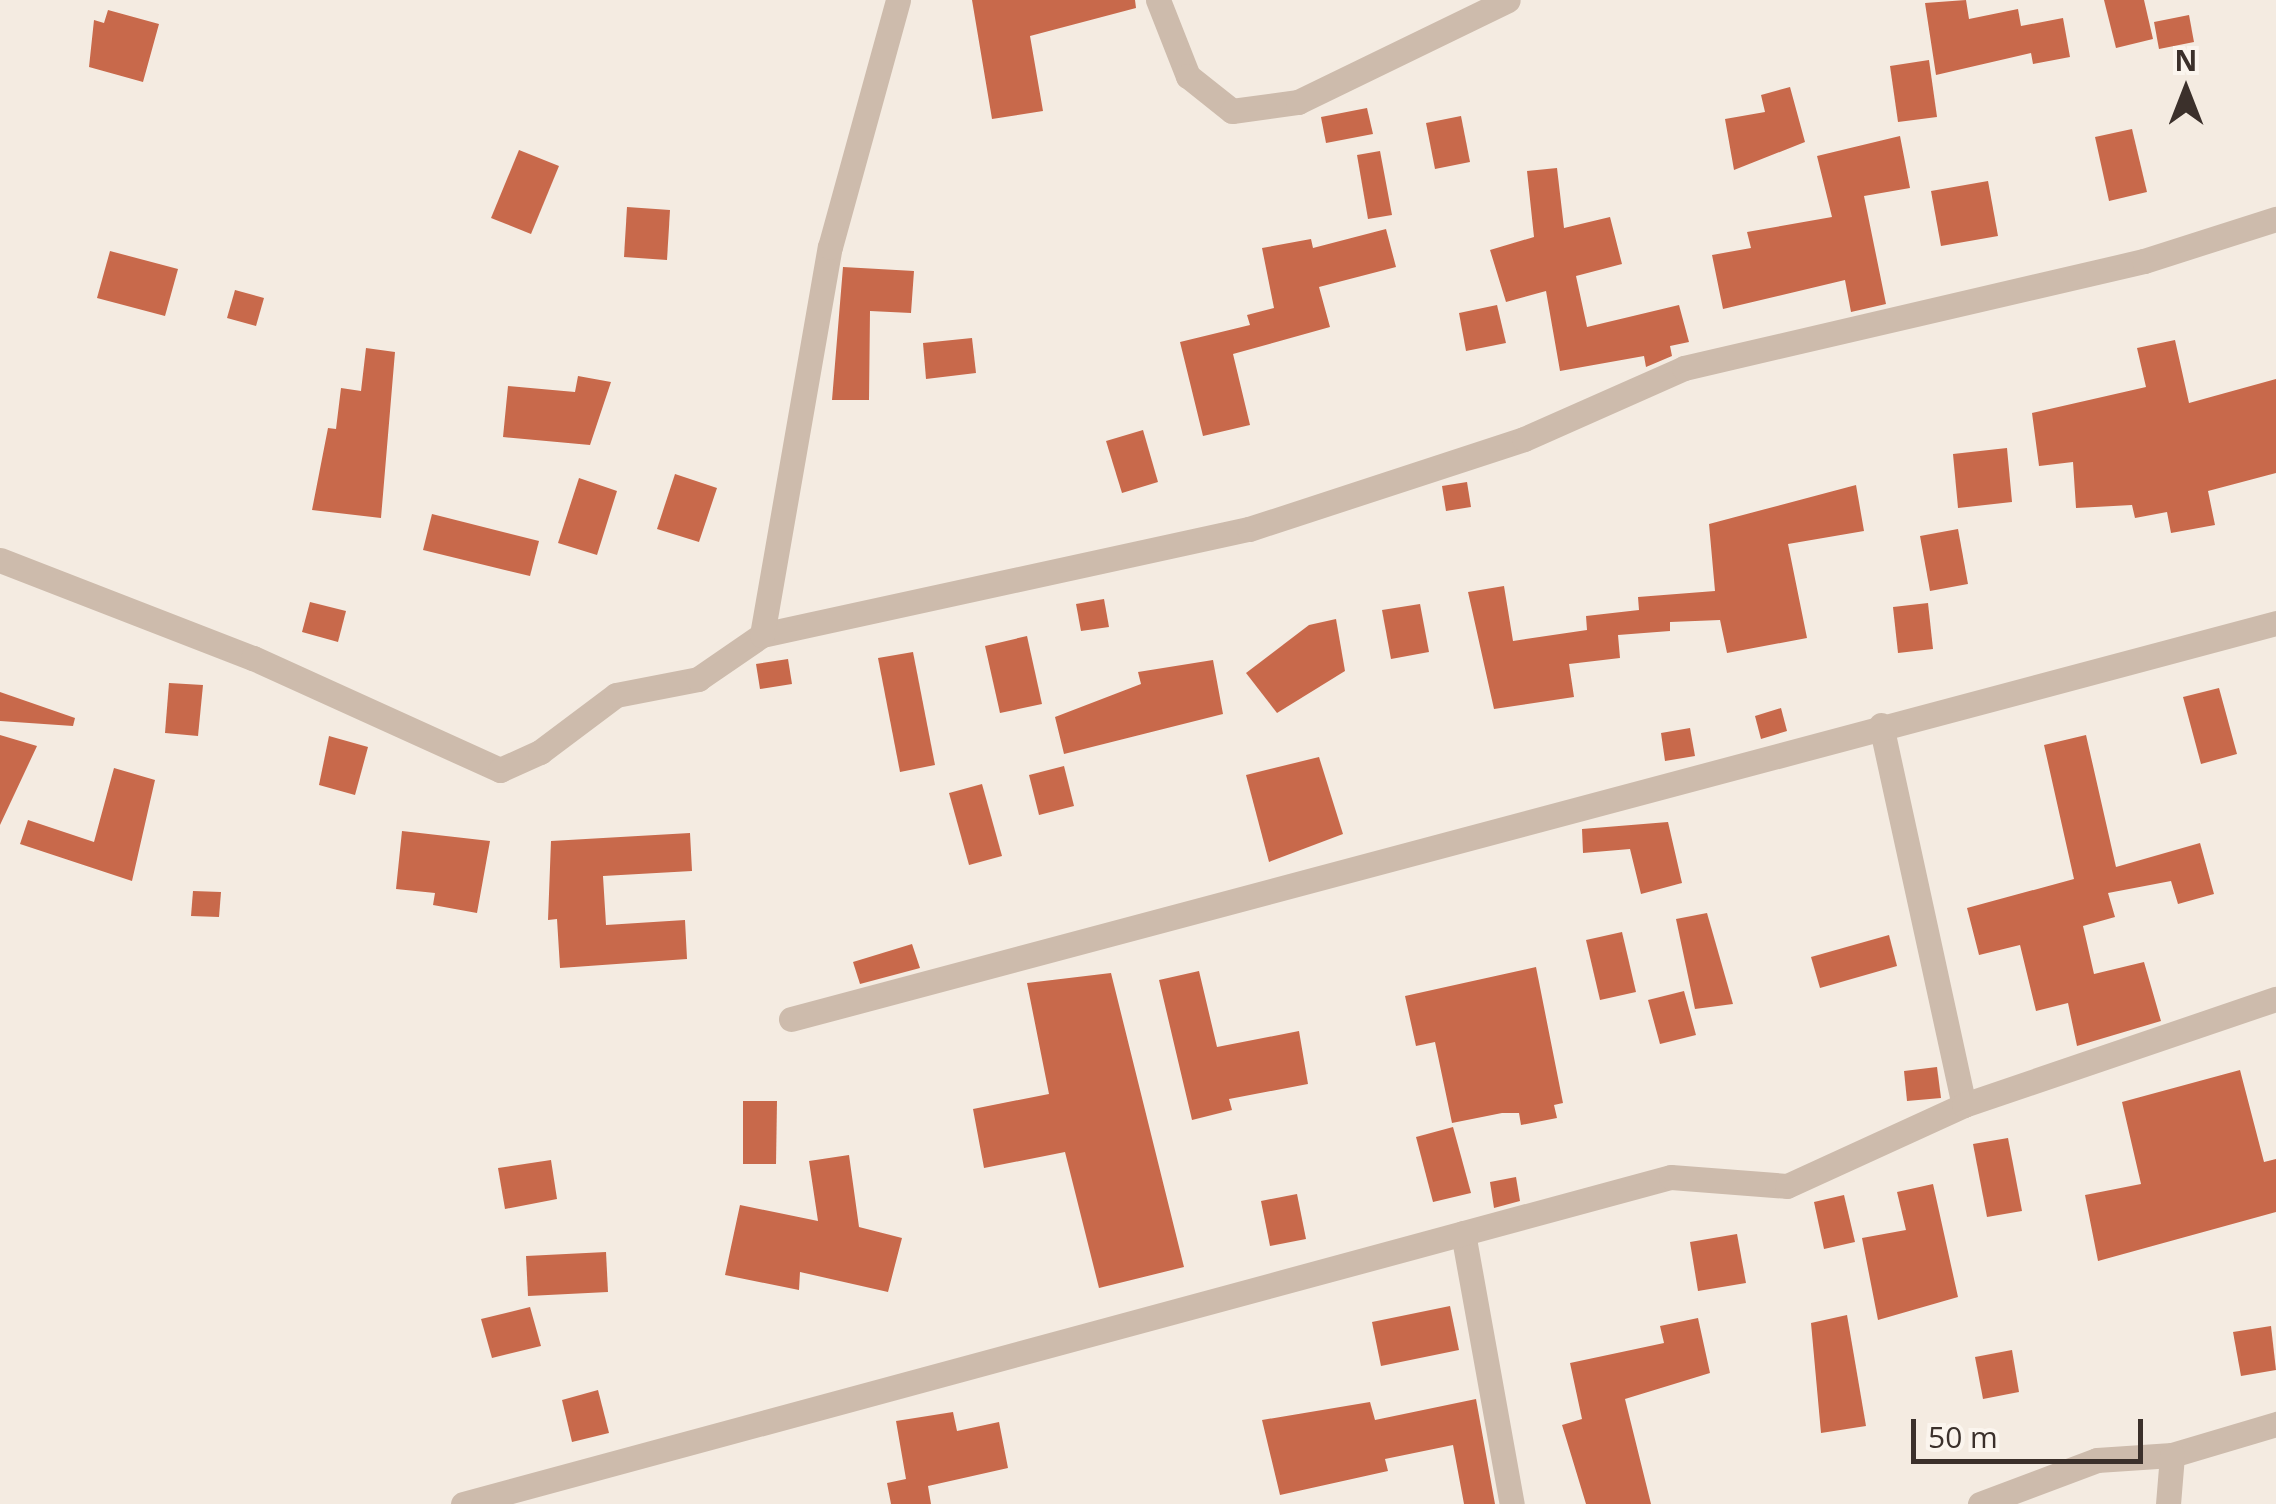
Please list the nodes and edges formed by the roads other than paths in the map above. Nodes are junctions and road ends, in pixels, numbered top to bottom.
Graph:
1 (898, 0) edge
2 (1158, 0) edge
3 (1508, 0) edge
4 (2276, 219) edge
5 (0, 560) edge
6 (2276, 624) edge
7 (762, 636) junction
8 (1882, 725) junction
9 (2276, 999) edge
10 (791, 1019) dead end
11 (1964, 1105) junction
12 (1464, 1233) junction
13 (2276, 1424) edge
14 (2172, 1454) junction
15 (463, 1504) edge
16 (1512, 1504) edge
17 (1980, 1504) edge
18 (2168, 1504) edge

1 - 7 street
2 - 3 street
4 - 7 street
5 - 7 street
6 - 8 street
8 - 10 street
8 - 11 street
9 - 11 street
11 - 12 street
12 - 15 street
12 - 16 street
13 - 14 street
14 - 17 street
14 - 18 street

